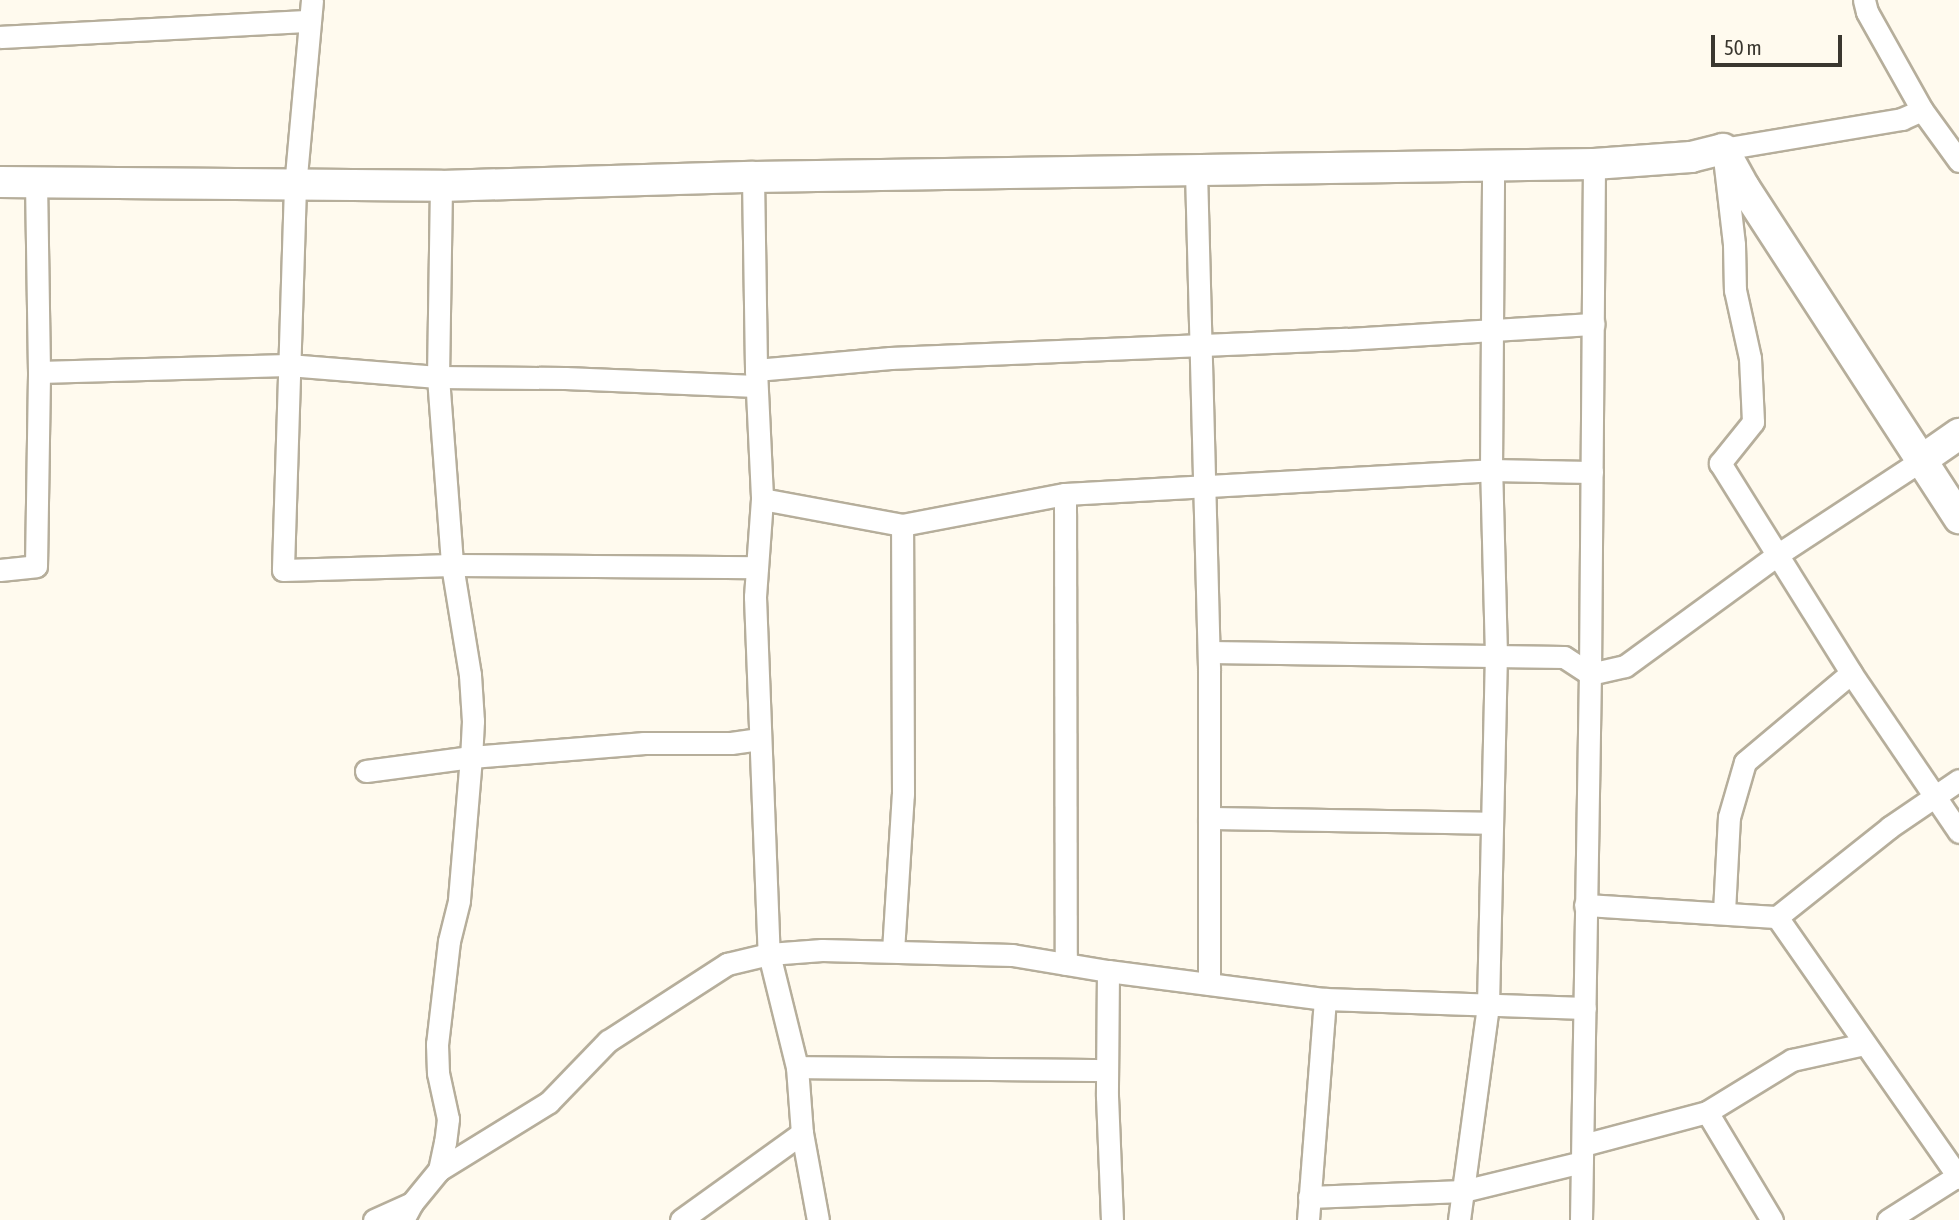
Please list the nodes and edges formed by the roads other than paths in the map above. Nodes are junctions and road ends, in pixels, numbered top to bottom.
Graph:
1 (1864, 0) edge
2 (311, 10) edge
3 (0, 37) edge
4 (1922, 110) junction
5 (1723, 149) junction
6 (1959, 161) edge
7 (1493, 164) junction
8 (1594, 164) junction
9 (1196, 171) junction
10 (753, 177) junction
11 (36, 182) junction
12 (0, 183) edge
13 (295, 186) junction
14 (441, 186) junction
15 (1594, 324) junction
16 (1492, 328) junction
17 (1200, 345) junction
18 (288, 365) junction
19 (38, 372) junction
20 (439, 377) junction
21 (756, 378) junction
22 (1959, 434) edge
23 (1923, 459) junction
24 (1491, 470) junction
25 (1592, 472) junction
26 (1205, 485) junction
27 (1065, 494) junction
28 (762, 499) junction
29 (1959, 518) edge
30 (902, 525) junction
31 (1777, 555) junction
32 (452, 565) junction
33 (757, 567) junction
34 (0, 570) edge
35 (1209, 652) junction
36 (1496, 655) junction
37 (1851, 673) junction
38 (1590, 674) junction
39 (758, 739) junction
40 (471, 757) junction
41 (366, 771) dead end
42 (1959, 780) edge
43 (1935, 795) junction
44 (1209, 818) junction
45 (1492, 823) junction
46 (1959, 832) edge
47 (1586, 905) junction
48 (1724, 912) junction
49 (1777, 917) junction
50 (893, 951) junction
51 (769, 954) junction
52 (1066, 964) junction
53 (1108, 971) junction
54 (1209, 984) junction
55 (1325, 999) junction
56 (1488, 1004) junction
57 (1585, 1008) junction
58 (1864, 1044) junction
59 (797, 1067) junction
60 (1107, 1070) junction
61 (1707, 1112) junction
62 (802, 1133) junction
63 (1583, 1153) junction
64 (439, 1170) junction
65 (1958, 1177) edge
66 (1463, 1191) junction
67 (1309, 1197) junction
68 (407, 1212) edge
69 (373, 1220) edge
70 (681, 1220) edge
71 (818, 1220) edge
72 (1112, 1220) edge
73 (1308, 1220) edge
74 (1459, 1220) edge
75 (1581, 1220) edge
76 (1772, 1220) edge
77 (1888, 1220) edge

1 - 4 street
2 - 3 street
2 - 13 street
4 - 5 street
4 - 6 street
5 - 8 street
5 - 23 street
5 - 31 street
7 - 8 street
7 - 9 street
7 - 16 street
8 - 15 street
9 - 10 street
9 - 17 street
10 - 14 street
10 - 21 street
11 - 12 street
11 - 13 street
11 - 19 street
13 - 14 street
13 - 18 street
14 - 20 street
15 - 16 street
15 - 25 street
16 - 17 street
16 - 24 street
17 - 21 street
17 - 26 street
18 - 19 street
18 - 20 street
18 - 32 street
19 - 34 street
20 - 21 street
20 - 32 street
21 - 28 street
22 - 23 street
23 - 29 street
23 - 31 street
24 - 25 street
24 - 26 street
24 - 36 street
25 - 38 street
26 - 27 street
26 - 35 street
27 - 30 street
27 - 52 street
28 - 30 street
28 - 33 street
30 - 50 street
31 - 37 street
31 - 38 street
32 - 33 street
32 - 40 street
33 - 39 street
35 - 36 street
35 - 44 street
36 - 38 street
36 - 45 street
37 - 43 street
37 - 48 street
38 - 47 street
39 - 40 street
39 - 51 street
40 - 41 street
40 - 64 street
42 - 43 street
43 - 46 street
43 - 49 street
44 - 45 street
44 - 54 street
45 - 56 street
47 - 48 street
47 - 57 street
48 - 49 street
49 - 58 street
50 - 51 street
50 - 52 street
51 - 59 street
51 - 64 street
52 - 53 street
53 - 54 street
53 - 60 street
54 - 55 street
55 - 56 street
55 - 67 street
56 - 57 street
56 - 66 street
57 - 63 street
58 - 61 street
58 - 65 street
59 - 60 street
59 - 62 street
60 - 72 street
61 - 63 street
61 - 76 street
62 - 70 street
62 - 71 street
63 - 66 street
63 - 75 street
64 - 68 street
65 - 77 street
66 - 67 street
66 - 74 street
67 - 73 street
68 - 69 street

